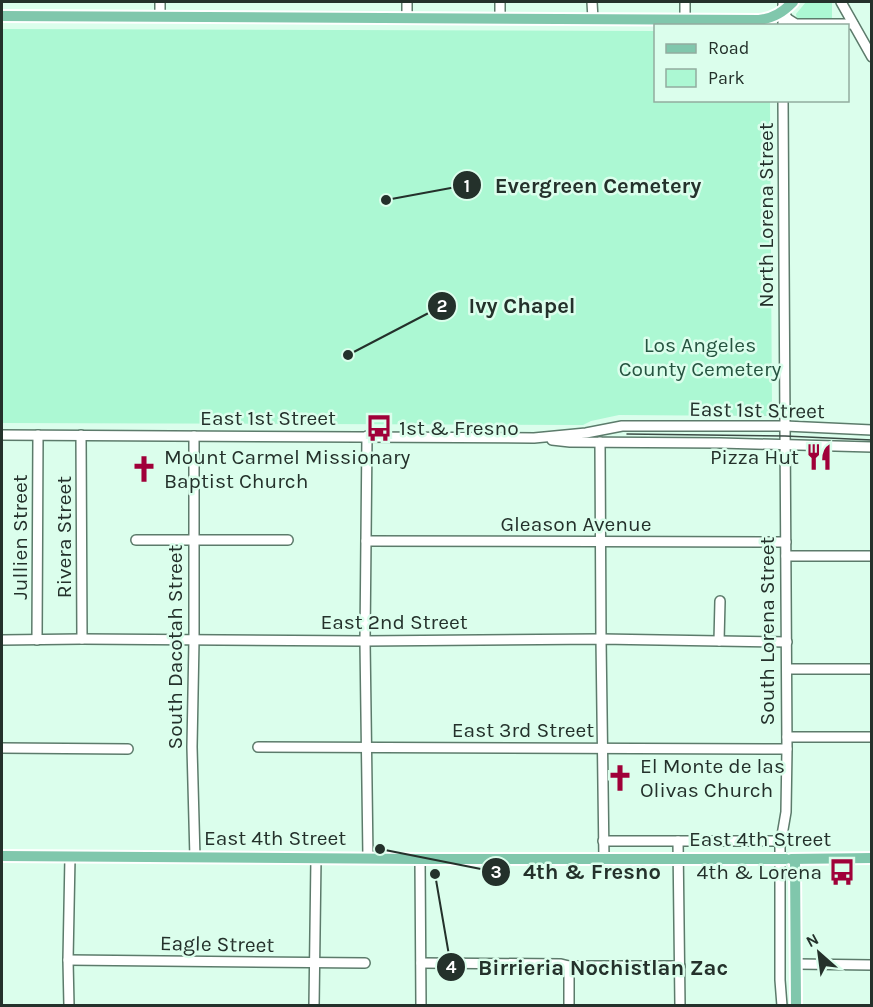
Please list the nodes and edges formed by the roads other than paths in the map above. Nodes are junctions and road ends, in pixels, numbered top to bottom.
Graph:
1 (160, 2) edge
2 (407, 2) edge
3 (500, 2) edge
4 (592, 2) edge
5 (685, 2) edge
6 (794, 2) edge
7 (841, 2) edge
8 (783, 7) edge
9 (2, 16) edge
10 (160, 17) junction
11 (407, 18) junction
12 (500, 19) junction
13 (592, 19) junction
14 (685, 20) junction
15 (783, 24) edge
16 (853, 24) junction
17 (872, 57) edge
18 (783, 102) edge
19 (785, 426) junction
20 (872, 430) edge
21 (2, 435) edge
22 (38, 435) junction
23 (81, 435) junction
24 (194, 436) junction
25 (367, 436) junction
26 (534, 438) junction
27 (785, 440) junction
28 (600, 442) junction
29 (872, 447) edge
30 (136, 540) dead end
31 (288, 540) dead end
32 (194, 541) junction
33 (366, 541) junction
34 (601, 542) junction
35 (786, 542) junction
36 (786, 556) junction
37 (872, 556) edge
38 (720, 601) dead end
39 (82, 639) junction
40 (601, 639) junction
41 (2, 640) edge
42 (37, 640) junction
43 (194, 640) junction
44 (365, 641) junction
45 (719, 641) junction
46 (787, 642) junction
47 (787, 669) junction
48 (872, 669) edge
49 (872, 737) edge
50 (787, 738) junction
51 (258, 747) dead end
52 (2, 748) edge
53 (367, 748) junction
54 (603, 748) junction
55 (128, 749) dead end
56 (787, 749) junction
57 (603, 841) junction
58 (678, 841) junction
59 (781, 841) junction
60 (2, 856) edge
61 (70, 857) junction
62 (195, 858) junction
63 (316, 858) junction
64 (368, 858) junction
65 (872, 858) edge
66 (420, 859) junction
67 (604, 859) junction
68 (791, 859) junction
69 (68, 960) junction
70 (314, 963) junction
71 (365, 963) dead end
72 (420, 963) junction
73 (796, 964) junction
74 (872, 964) edge
75 (569, 966) junction
76 (680, 966) junction
77 (69, 1005) edge
78 (314, 1005) edge
79 (421, 1005) edge
80 (569, 1005) edge
81 (680, 1005) edge
82 (782, 1005) edge
83 (796, 1005) edge

1 - 10 street
2 - 11 street
3 - 12 street
4 - 13 street
5 - 14 street
6 - 8 main road
7 - 16 street
8 - 14 main road
8 - 15 street
8 - 16 street
9 - 10 main road
10 - 11 main road
11 - 12 main road
12 - 13 main road
13 - 14 main road
16 - 17 street
18 - 19 street, North Lorena Street
19 - 20 street, East 1st Street
19 - 26 street, East 1st Street
19 - 27 street, North Lorena Street
21 - 22 street, East 1st Street
22 - 23 street, East 1st Street
22 - 42 street, Jullien Street
23 - 24 street, East 1st Street
23 - 39 street, Rivera Street
24 - 25 street, East 1st Street
24 - 32 street, South Dacotah Street
25 - 26 street, East 1st Street
25 - 33 street
26 - 28 street, East 1st Street
27 - 28 street, East 1st Street
27 - 29 street, East 1st Street
27 - 35 street, South Lorena Street
28 - 34 street
30 - 32 street
31 - 32 street
32 - 43 street, South Dacotah Street
33 - 34 street, Gleason Avenue
33 - 44 street
34 - 35 street, Gleason Avenue
34 - 40 street
35 - 36 street, South Lorena Street
36 - 37 street
36 - 46 street, South Lorena Street
38 - 45 street
39 - 42 street, East 2nd Street
39 - 43 street, East 2nd Street
40 - 44 street, East 2nd Street
40 - 45 street, East 2nd Street
40 - 54 street
41 - 42 street, East 2nd Street
43 - 44 street, East 2nd Street
43 - 62 street, South Dacotah Street
44 - 53 street
45 - 46 street, East 2nd Street
46 - 47 street, South Lorena Street
47 - 48 street
47 - 50 street, South Lorena Street
49 - 50 street
50 - 56 street, South Lorena Street
51 - 53 street, East 3rd Street
52 - 55 street
53 - 54 street, East 3rd Street
53 - 64 street
54 - 56 street, East 3rd Street
54 - 57 street
56 - 59 street, South Lorena Street
57 - 58 street, East 4th Street
57 - 67 street
58 - 59 street, East 4th Street
58 - 76 street
59 - 82 street, South Lorena Street
60 - 61 main road, East 4th Street
61 - 62 main road, East 4th Street
61 - 69 street
62 - 63 main road, East 4th Street
63 - 64 main road, East 4th Street
63 - 70 street
64 - 66 main road, East 4th Street
65 - 68 main road, East 4th Street
66 - 67 main road, East 4th Street
66 - 72 street
67 - 68 main road, East 4th Street, bridge
68 - 73 main road
69 - 70 street, Eagle Street
69 - 77 street
70 - 71 street, Eagle Street
70 - 78 street
72 - 75 street
72 - 79 street
73 - 74 street
73 - 83 main road
75 - 76 street
75 - 80 street
76 - 81 street

